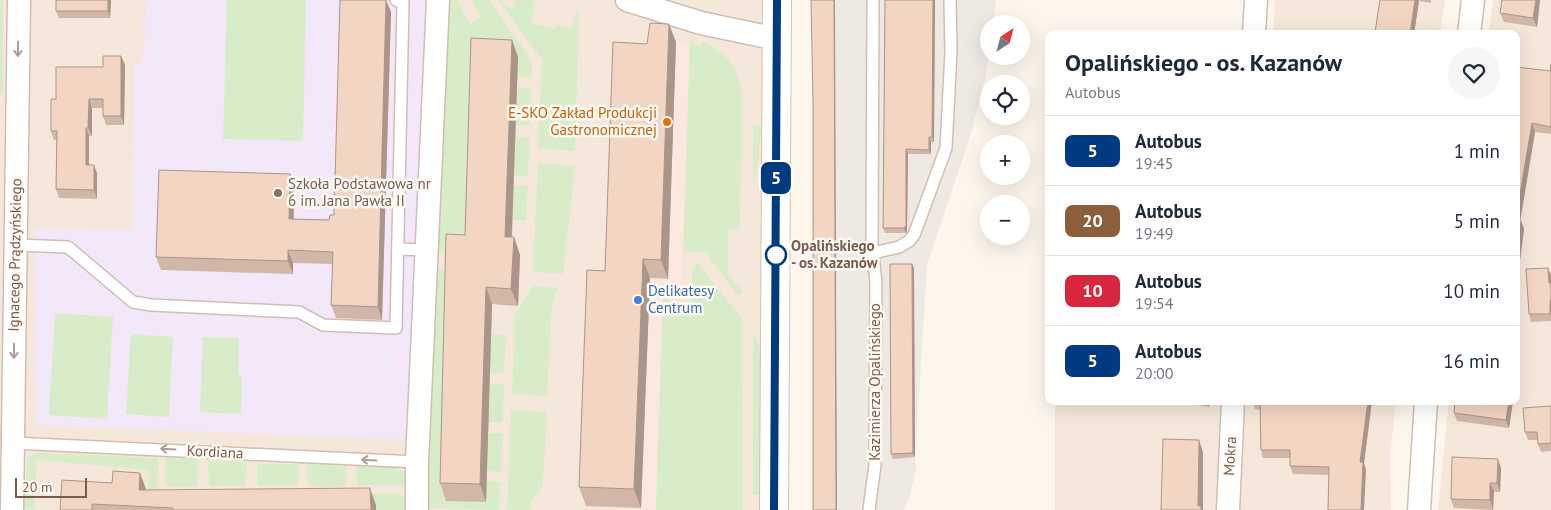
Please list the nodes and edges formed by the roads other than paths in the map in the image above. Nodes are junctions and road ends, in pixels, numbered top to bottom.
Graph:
1 (19, 0) edge
2 (396, 0) edge
3 (438, 0) edge
4 (626, 0) edge
5 (776, 0) edge
6 (873, 0) edge
7 (950, 0) edge
8 (1256, 0) edge
9 (1473, 0) edge
10 (1254, 30) edge
11 (1469, 30) edge
12 (777, 39) junction
13 (16, 245) junction
14 (398, 249) junction
15 (427, 250) junction
16 (873, 253) junction
17 (1233, 405) edge
18 (1426, 405) edge
19 (13, 443) junction
20 (417, 462) junction
21 (12, 510) edge
22 (417, 510) edge
23 (774, 510) edge
24 (869, 510) edge
25 (1228, 510) edge
26 (1418, 510) edge

1 -> 13 street, Ignacego Prądzyńskiego
2 - 14 lane
3 - 15 street
4 - 12 street
5 - 12 street
6 - 16 lane, Kazimierza Opalińskiego
7 - 16 lane
8 - 10 street
9 - 11 street
12 - 23 street
13 - 14 lane
13 -> 19 street, Ignacego Prądzyńskiego
14 - 15 lane
15 - 20 street
16 - 24 lane, Kazimierza Opalińskiego
17 - 25 street, Mokra
18 - 26 street
20 -> 19 lane, Kordiana
19 - 21 street, Ignacego Prądzyńskiego
20 - 22 street

